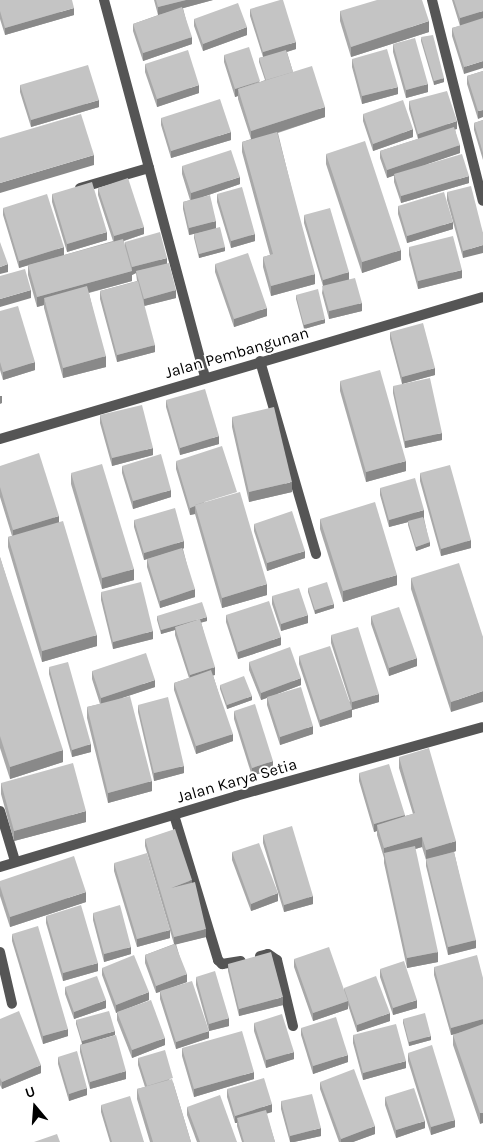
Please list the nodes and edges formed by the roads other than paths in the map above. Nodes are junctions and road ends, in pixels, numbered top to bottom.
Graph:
1 (104, 0) edge
2 (432, 0) edge
3 (149, 168) junction
4 (65, 192) edge
5 (483, 201) edge
6 (483, 297) edge
7 (260, 361) junction
8 (205, 378) junction
9 (0, 439) edge
10 (316, 554) dead end
11 (483, 727) edge
12 (0, 812) edge
13 (174, 815) junction
14 (15, 861) junction
15 (0, 867) edge
16 (0, 952) edge
17 (12, 1004) dead end
18 (293, 1026) dead end

1 - 3 street
2 - 5 street
3 - 4 street
3 - 8 street
6 - 7 street, Jalan Pembangunan
7 - 8 street, Jalan Pembangunan
7 - 10 street
8 - 9 street, Jalan Pembangunan
11 - 13 street, Jalan Karya Setia
12 - 14 street
13 - 14 street, Jalan Karya Setia
13 - 18 street
14 - 15 street, Jalan Karya Setia
16 - 17 street

